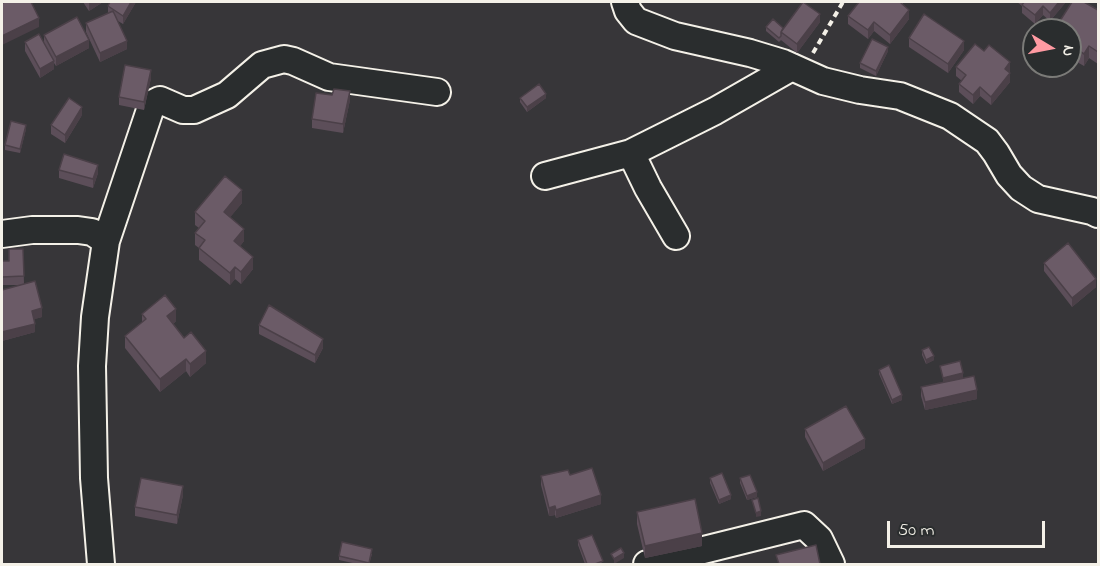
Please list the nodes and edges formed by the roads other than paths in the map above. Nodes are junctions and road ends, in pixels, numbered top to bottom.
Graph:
1 (625, 2) edge
2 (797, 69) junction
3 (437, 92) dead end
4 (631, 153) junction
5 (545, 176) dead end
6 (1098, 214) edge
7 (2, 234) edge
8 (676, 236) dead end
9 (106, 241) junction
10 (101, 564) edge
11 (647, 564) edge
12 (831, 564) edge

1 - 2 street
2 - 4 street
2 - 6 street
3 - 9 street
4 - 5 street
4 - 8 street
7 - 9 street
9 - 10 street
11 - 12 street

